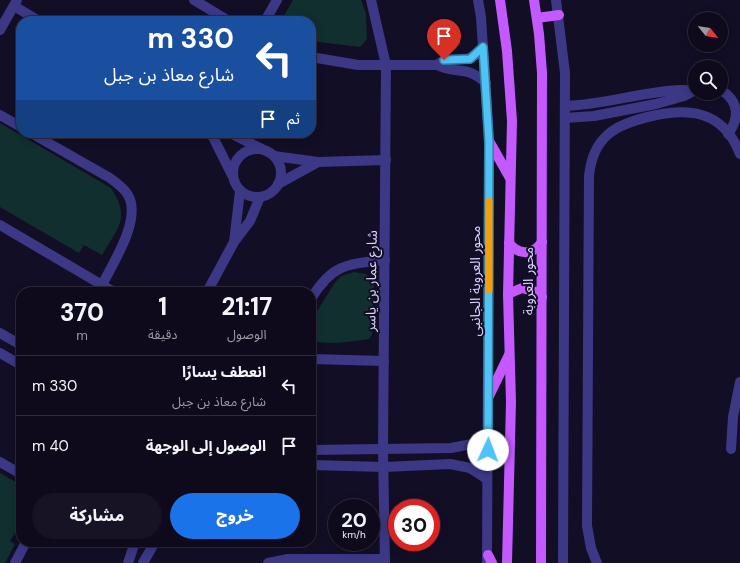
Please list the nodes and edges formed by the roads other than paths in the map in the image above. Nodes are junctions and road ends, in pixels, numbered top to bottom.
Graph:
1 (194, 0) edge
2 (277, 0) edge
3 (371, 0) edge
4 (478, 0) edge
5 (500, 0) edge
6 (534, 0) edge
7 (556, 0) edge
8 (16, 3) edge
9 (559, 15) junction
10 (33, 16) edge
11 (221, 16) edge
12 (268, 16) edge
13 (537, 18) junction
14 (0, 30) edge
15 (483, 47) junction
16 (316, 58) edge
17 (437, 65) junction
18 (386, 66) junction
19 (486, 83) junction
20 (688, 89) edge
21 (688, 93) edge
22 (728, 94) edge
23 (597, 104) junction
24 (565, 106) junction
25 (0, 115) edge
26 (586, 117) junction
27 (565, 118) junction
28 (16, 124) edge
29 (728, 134) junction
30 (40, 138) edge
31 (214, 138) edge
32 (240, 138) edge
33 (489, 142) junction
34 (264, 150) junction
35 (740, 154) edge
36 (274, 156) junction
37 (386, 160) junction
38 (318, 162) junction
39 (232, 175) junction
40 (510, 180) junction
41 (278, 184) junction
42 (240, 191) junction
43 (260, 197) junction
44 (0, 225) edge
45 (234, 242) junction
46 (542, 242) junction
47 (509, 243) junction
48 (385, 260) junction
49 (102, 286) joint
50 (210, 287) edge
51 (316, 290) edge
52 (508, 294) junction
53 (542, 297) junction
54 (0, 333) edge
55 (16, 342) edge
56 (0, 353) edge
57 (510, 354) junction
58 (316, 359) edge
59 (384, 361) junction
60 (16, 362) edge
61 (740, 382) edge
62 (489, 396) junction
63 (488, 435) junction
64 (731, 449) dead end
65 (316, 450) edge
66 (384, 450) junction
67 (0, 462) edge
68 (316, 465) edge
69 (384, 467) junction
70 (16, 471) edge
71 (487, 479) junction
72 (23, 547) edge
73 (133, 547) edge
74 (151, 547) edge
75 (489, 560) edge
76 (385, 561) edge
77 (15, 563) edge
78 (128, 563) edge
79 (143, 563) edge
80 (268, 563) edge
81 (507, 563) edge
82 (541, 563) edge
83 (563, 563) edge
84 (597, 563) edge

1 - 11 street
2 - 12 street
3 - 18 street, شارع عمار بن ياسر
4 - 15 street, محور العروبة الجانبى
5 - 40 main road, محور العروبة
6 - 13 main road, محور العروبة
7 - 9 street
8 - 10 street
8 - 14 street
9 - 13 main road
9 - 24 street
13 - 46 main road, محور العروبة
15 - 17 street
15 - 19 street, محور العروبة الجانبى
16 - 18 street
17 - 18 street
17 - 19 street
18 - 37 street, شارع عمار بن ياسر
19 - 33 street, محور العروبة الجانبى
20 - 23 street
21 - 26 street
22 - 29 street
23 - 24 street
23 - 26 street
24 - 27 street
25 - 28 street
26 - 27 street
27 - 83 street
29 - 35 street
29 - 84 street
30 - 49 street
31 - 39 street
32 - 34 street
33 - 40 main road
33 - 62 street, محور العروبة الجانبى
34 - 36 street
34 - 39 street
36 - 38 street
36 - 41 street
37 - 38 street
37 - 48 street, شارع عمار بن ياسر
38 - 41 street
39 - 42 street
40 - 47 main road, محور العروبة
41 - 43 street
42 - 43 street
42 - 45 street
43 - 45 street
44 - 49 street
45 - 50 street
46 - 47 main road
46 - 53 main road, محور العروبة
47 - 52 main road, محور العروبة
48 - 51 street
48 - 59 street, شارع عمار بن ياسر
52 - 53 main road
52 - 57 main road, محور العروبة
53 - 82 main road, محور العروبة
54 - 55 street
56 - 60 street
57 - 62 main road
57 - 81 main road, محور العروبة
58 - 59 street
59 - 66 street, شارع عمار بن ياسر
61 - 64 street
62 - 63 street, محور العروبة الجانبى
63 - 66 street
63 - 71 street, محور العروبة الجانبى
65 - 66 street
66 - 69 street, شارع عمار بن ياسر
67 - 70 street
68 - 69 street
69 - 71 street
69 - 76 street, شارع عمار بن ياسر
71 - 75 street, محور العروبة الجانبى
72 - 77 street
73 - 78 street
74 - 79 street
76 - 80 street

